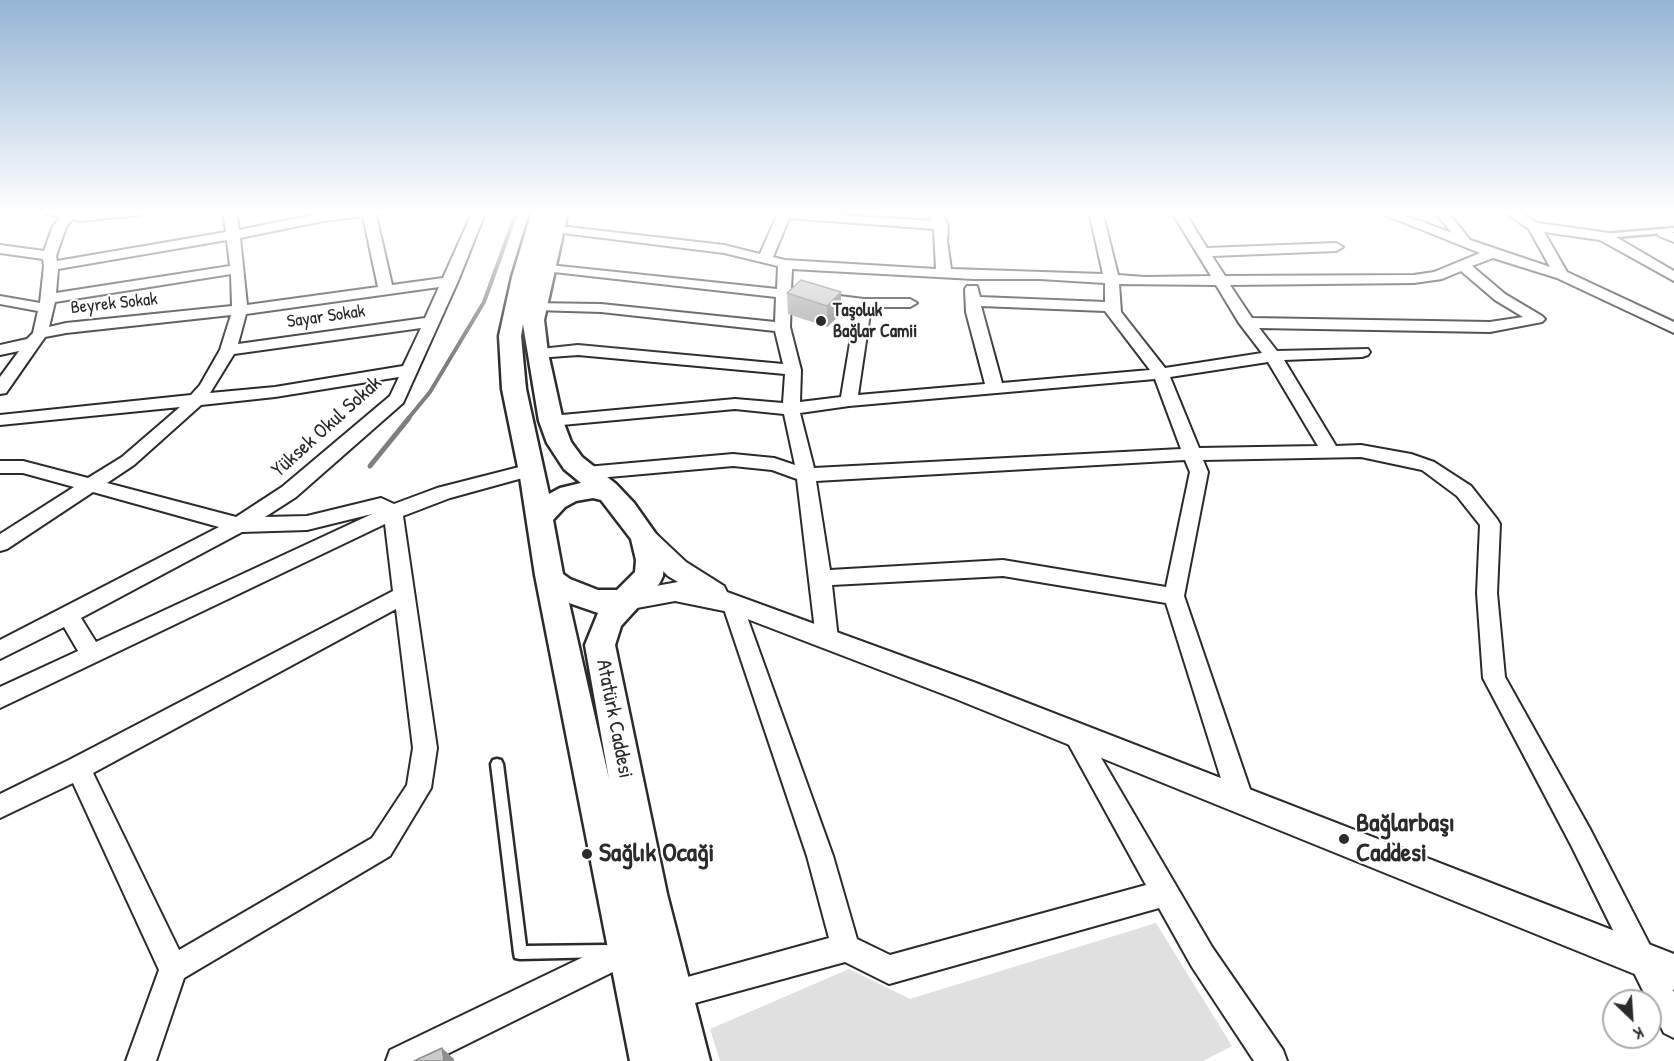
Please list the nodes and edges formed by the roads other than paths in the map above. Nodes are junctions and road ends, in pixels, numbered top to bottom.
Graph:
1 (50, 261) joint
2 (53, 261) edge
3 (237, 261) edge
4 (381, 261) edge
5 (459, 261) edge
6 (530, 261) edge
7 (546, 261) edge
8 (771, 261) edge
9 (942, 261) edge
10 (1107, 261) edge
11 (1208, 261) edge
12 (1476, 261) edge
13 (1516, 261) edge
14 (1554, 261) edge
15 (1646, 261) edge
16 (785, 264) junction
17 (1464, 266) junction
18 (545, 267) junction
19 (238, 269) junction
20 (944, 273) junction
21 (974, 275) junction
22 (1562, 275) junction
23 (1674, 277) edge
24 (1112, 280) junction
25 (1221, 280) junction
26 (451, 281) junction
27 (386, 290) junction
28 (783, 293) junction
29 (0, 300) edge
30 (975, 302) junction
31 (864, 303) junction
32 (910, 303) dead end
33 (46, 304) junction
34 (535, 306) junction
35 (1113, 307) junction
36 (240, 310) junction
37 (430, 322) junction
38 (1246, 322) junction
39 (783, 327) junction
40 (1674, 328) edge
41 (36, 338) junction
42 (0, 350) edge
43 (228, 350) junction
44 (537, 352) junction
45 (1362, 352) dead end
46 (1273, 356) junction
47 (410, 370) junction
48 (794, 370) junction
49 (1161, 374) junction
50 (0, 389) edge
51 (995, 389) junction
52 (196, 400) junction
53 (849, 401) junction
54 (791, 409) junction
55 (0, 420) edge
56 (551, 421) junction
57 (1331, 452) junction
58 (1192, 454) junction
59 (0, 467) edge
60 (531, 470) junction
61 (586, 473) junction
62 (806, 475) junction
63 (92, 484) junction
64 (610, 493) junction
65 (393, 512) junction
66 (540, 518) junction
67 (239, 525) junction
68 (644, 537) junction
69 (0, 544) edge
70 (821, 578) junction
71 (550, 579) junction
72 (404, 595) junction
73 (1174, 596) junction
74 (626, 600) junction
75 (732, 603) junction
76 (67, 614) junction
77 (827, 639) junction
78 (0, 650) edge
79 (92, 654) junction
80 (0, 698) edge
81 (1075, 734) junction
82 (498, 764) dead end
83 (78, 768) junction
84 (1241, 801) junction
85 (0, 806) edge
86 (1165, 893) junction
87 (846, 948) junction
88 (627, 950) junction
89 (1646, 962) junction
90 (173, 969) junction
91 (1674, 972) edge
92 (673, 996) junction
93 (1674, 1023) edge
94 (141, 1061) edge
95 (401, 1061) edge
96 (651, 1061) edge
97 (689, 1061) edge
98 (1272, 1061) edge

1 - 2 street
1 - 33 street
3 - 19 street
4 - 27 street
5 - 26 street, Yüksek Okul Sokak
6 - 60 main road, Atatürk Caddesi
7 - 18 main road, Atatürk Caddesi
8 - 16 street
9 - 20 street
10 - 24 street
11 - 25 street
12 - 17 street
13 - 22 street
14 - 22 street
15 - 23 street
16 - 20 street
16 - 28 street
17 - 25 street
17 - 38 street
18 - 28 street
18 - 34 main road, Atatürk Caddesi
19 - 33 street
19 - 36 street
20 - 21 street
21 - 24 street
21 - 30 street
22 - 40 street
24 - 25 street
24 - 35 street
25 - 38 street
26 - 27 street, Beyrek Sokak
26 - 37 street, Yüksek Okul Sokak
27 - 36 street, Beyrek Sokak
28 - 31 street
28 - 39 street
29 - 33 street
30 - 35 street
30 - 51 street
31 - 32 street
31 - 53 street
33 - 41 street
34 - 39 street
34 - 44 main road, Atatürk Caddesi
35 - 49 street
36 - 41 street, Beyrek Sokak
36 - 43 street
37 - 43 street, Sayar Sokak
37 - 47 street, Yüksek Okul Sokak
38 - 46 street
39 - 48 street
41 - 42 street, Beyrek Sokak
41 - 50 street
43 - 52 street
44 - 48 street
44 - 56 main road, Atatürk Caddesi
45 - 46 street
46 - 49 street
46 - 57 street
47 - 52 street
47 - 67 street, Yüksek Okul Sokak
48 - 54 street
49 - 51 street
49 - 58 street
51 - 53 street
52 - 55 street
52 - 63 street
53 - 54 street
54 - 56 street
54 - 62 street
56 - 61 main road, Atatürk Caddesi
57 - 58 street
57 - 89 street
58 - 62 street
58 - 73 street
59 - 63 street
60 - 65 street
60 - 66 main road, Atatürk Caddesi
61 - 62 street
61 - 64 main road, Atatürk Caddesi
62 - 70 street
63 - 67 street
63 - 69 street
64 - 66 main road
64 - 68 main road, Atatürk Caddesi
65 - 67 street
65 - 72 street
65 - 79 street
66 - 71 main road, Atatürk Caddesi
67 - 76 street, Yüksek Okul Sokak
68 - 74 main road, Atatürk Caddesi
68 - 75 street
70 - 73 street
70 - 77 street
71 - 74 main road
71 - 88 main road, Atatürk Caddesi
72 - 83 street
72 - 90 street
73 - 84 street
74 - 75 street
74 - 92 main road, Atatürk Caddesi
75 - 77 street
75 - 87 street
76 - 78 street, Yüksek Okul Sokak
76 - 79 street
77 - 81 street
79 - 80 street
81 - 84 street
81 - 86 street
82 - 88 lane
83 - 85 street
83 - 90 street
84 - 89 street
86 - 87 street
86 - 98 street
87 - 92 street
88 - 95 street
88 - 96 main road, Atatürk Caddesi
89 - 91 street
89 - 93 street
90 - 94 street
92 - 97 main road, Atatürk Caddesi

